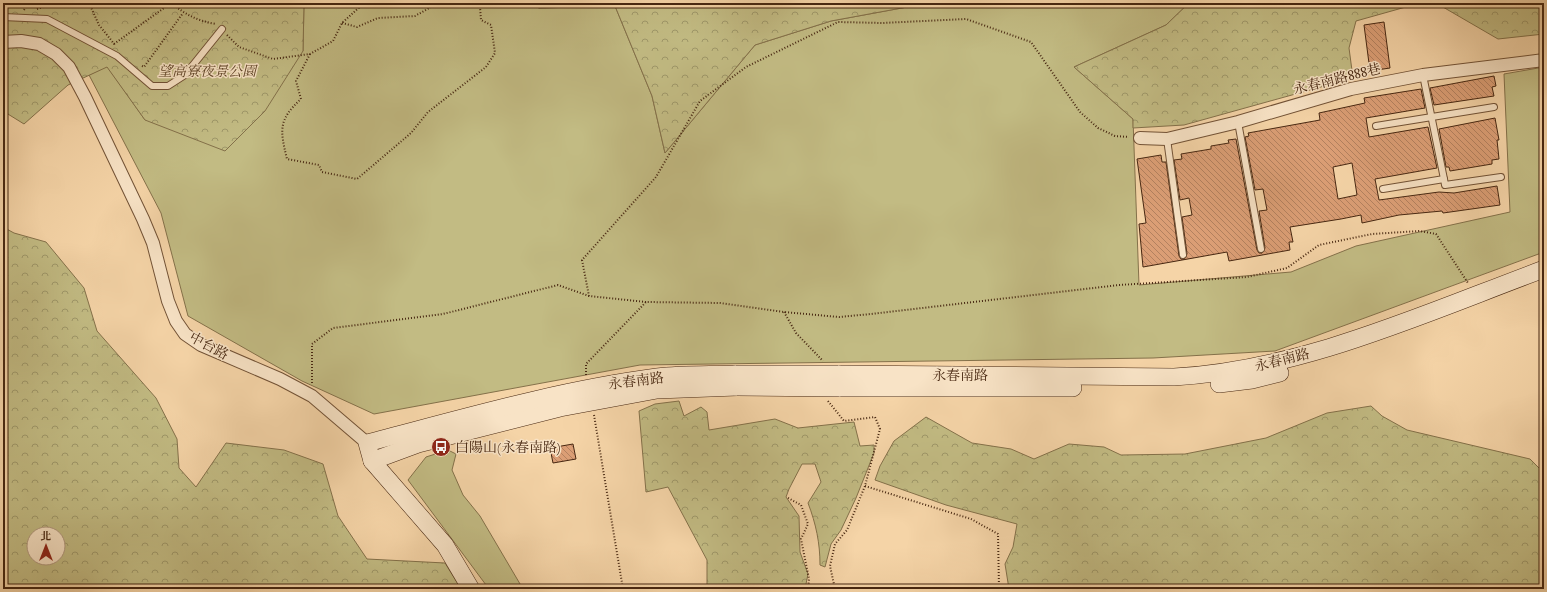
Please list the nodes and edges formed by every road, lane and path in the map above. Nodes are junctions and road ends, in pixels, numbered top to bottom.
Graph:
1 (56, 3) edge
2 (89, 3) edge
3 (171, 3) edge
4 (364, 3) edge
5 (438, 3) edge
6 (483, 3) edge
7 (44, 6) dead end
8 (183, 13) junction
9 (3, 17) edge
10 (342, 23) junction
11 (221, 27) junction
12 (3, 42) edge
13 (114, 44) junction
14 (120, 48) dead end
15 (310, 54) junction
16 (1544, 60) edge
17 (139, 64) dead end
18 (1423, 75) junction
19 (1494, 107) dead end
20 (1432, 117) junction
21 (1238, 122) junction
22 (1376, 126) dead end
23 (1140, 138) joint
24 (1167, 139) junction
25 (1501, 177) dead end
26 (1444, 179) junction
27 (1383, 189) dead end
28 (1261, 249) dead end
29 (1183, 255) dead end
30 (1544, 269) edge
31 (1544, 281) edge
32 (1468, 283) dead end
33 (589, 296) junction
34 (646, 302) junction
35 (784, 312) junction
36 (1302, 362) junction
37 (586, 378) dead end
38 (736, 380) junction
39 (832, 381) junction
40 (312, 396) junction
41 (594, 414) dead end
42 (367, 443) junction
43 (372, 461) junction
44 (865, 486) junction
45 (788, 498) dead end
46 (471, 589) edge
47 (623, 589) edge
48 (808, 589) edge
49 (835, 589) edge
50 (999, 589) edge

1 - 7 path
2 - 13 path
3 - 8 path
3 - 13 path
4 - 10 path
5 - 10 path
6 - 15 path
8 - 11 path
8 - 17 path
9 - 11 lane
10 - 15 path
11 - 15 path
12 - 40 street, 中台路
13 - 14 path
16 - 18 street, 永春南路888巷
18 - 20 lane
18 - 21 street, 永春南路888巷
19 - 20 lane
20 - 22 lane
20 - 26 lane
21 - 24 street, 永春南路888巷
21 - 28 lane
23 - 24 street, 永春南路888巷
23 - 33 path
24 - 29 lane
25 - 26 lane
26 - 27 lane
30 - 36 street, 永春南路
31 - 36 street, 永春南路
32 - 35 path
33 - 34 path
33 - 40 path
34 - 35 path
34 - 37 path
35 - 39 path
36 - 39 street, 永春南路
38 - 39 street, 永春南路, bridge
38 - 42 street, 永春南路
38 - 43 street, 永春南路
39 - 44 path
40 - 42 street, 中台路
41 - 47 path
42 - 43 street
43 - 46 street
44 - 49 path
44 - 50 path
45 - 48 path

